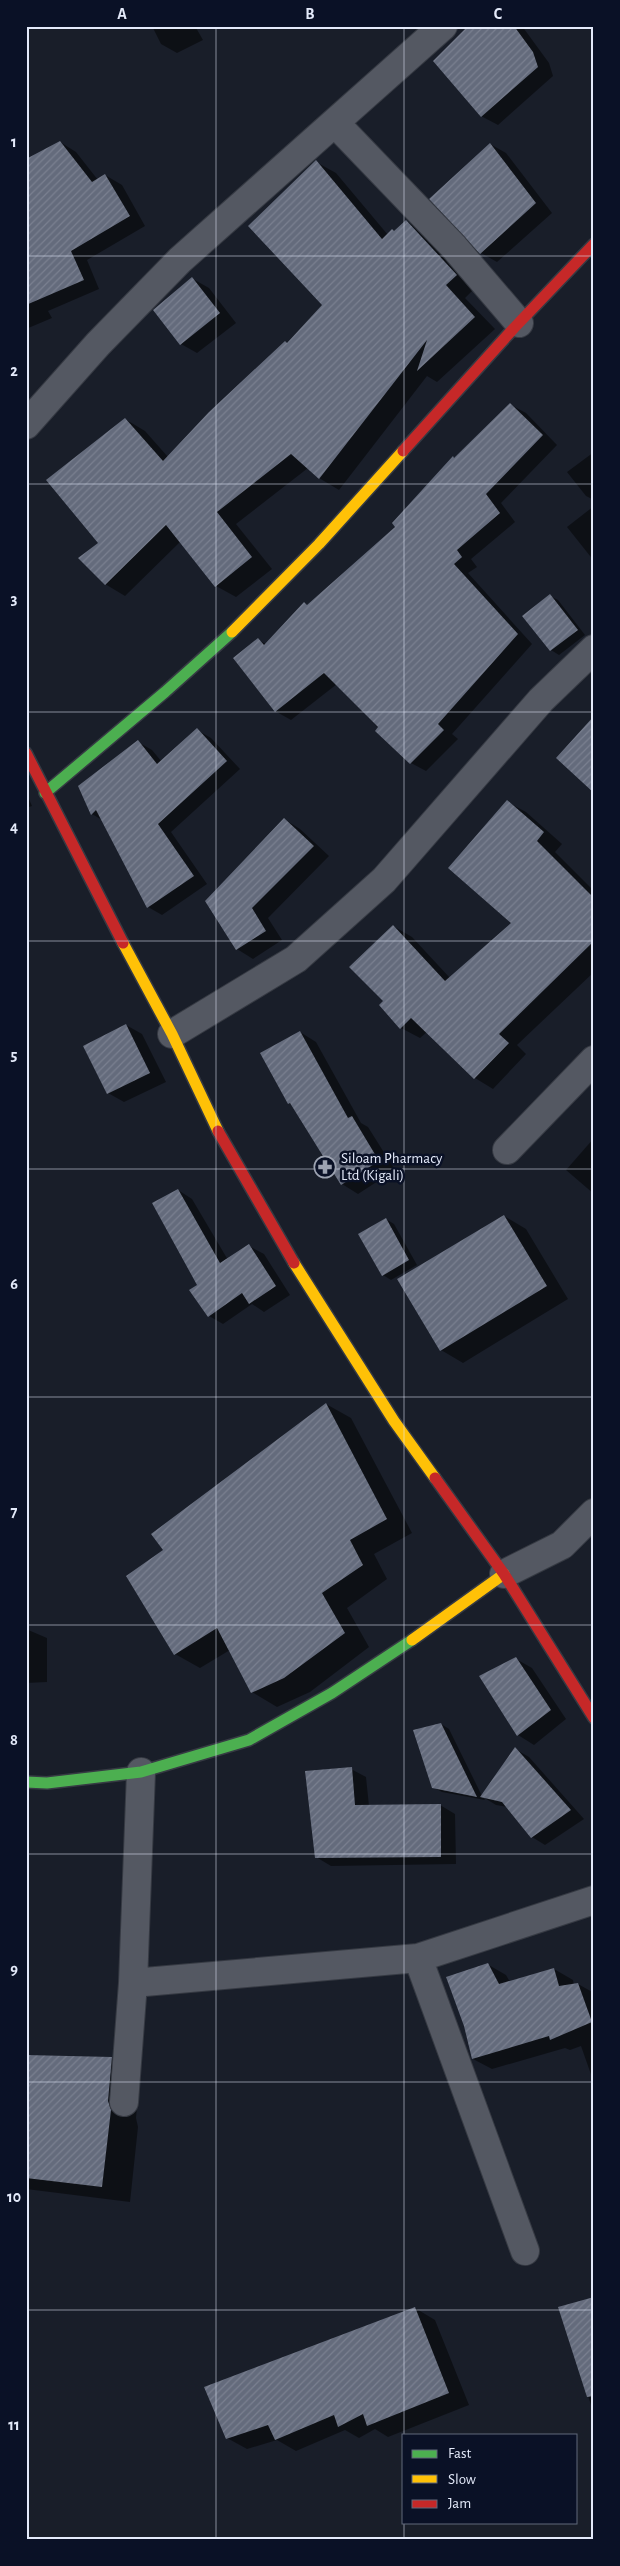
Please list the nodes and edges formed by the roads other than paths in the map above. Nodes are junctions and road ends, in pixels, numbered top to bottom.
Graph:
1 (443, 26) edge
2 (336, 124) junction
3 (592, 249) edge
4 (519, 323) junction
5 (26, 425) edge
6 (594, 649) edge
7 (26, 753) edge
8 (45, 792) junction
9 (172, 1034) junction
10 (594, 1060) edge
11 (507, 1150) dead end
12 (594, 1513) edge
13 (504, 1574) junction
14 (594, 1718) edge
15 (141, 1772) junction
16 (26, 1782) edge
17 (594, 1900) edge
18 (418, 1958) junction
19 (133, 1983) junction
20 (124, 2102) dead end
21 (525, 2251) dead end

1 - 2 street
2 - 4 street
2 - 5 street
3 - 4 main road
4 - 8 main road
6 - 9 street
7 - 8 main road
8 - 9 main road
9 - 13 main road
10 - 11 street
12 - 13 street
13 - 14 main road
13 - 15 main road
15 - 16 main road
15 - 19 street
17 - 18 street
18 - 19 street
18 - 21 street
19 - 20 street

